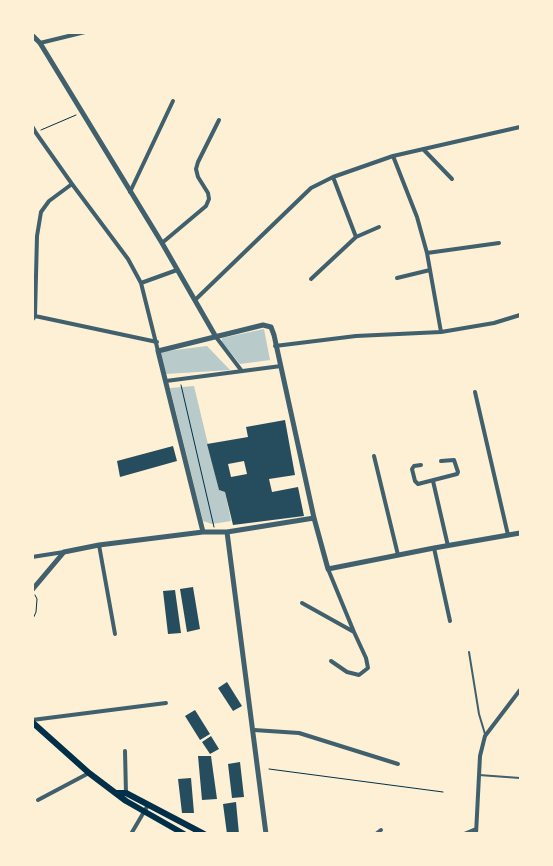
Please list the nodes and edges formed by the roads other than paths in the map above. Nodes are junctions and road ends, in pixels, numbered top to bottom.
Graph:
1 (84, 32) edge
2 (32, 35) edge
3 (40, 44) junction
4 (173, 101) dead end
5 (219, 120) dead end
6 (32, 126) edge
7 (520, 127) edge
8 (424, 149) junction
9 (393, 156) junction
10 (333, 177) junction
11 (452, 179) dead end
12 (72, 184) junction
13 (130, 192) junction
14 (378, 227) dead end
15 (356, 237) junction
16 (162, 243) junction
17 (499, 243) dead end
18 (427, 253) junction
19 (177, 270) junction
20 (430, 270) junction
21 (396, 278) dead end
22 (310, 279) dead end
23 (141, 283) junction
24 (195, 300) junction
25 (520, 315) edge
26 (34, 318) edge
27 (442, 332) junction
28 (216, 336) junction
29 (156, 342) junction
30 (275, 346) junction
31 (158, 351) junction
32 (281, 366) junction
33 (241, 370) junction
34 (166, 381) junction
35 (475, 392) dead end
36 (374, 456) dead end
37 (441, 461) dead end
38 (421, 465) dead end
39 (433, 481) junction
40 (314, 518) junction
41 (203, 532) junction
42 (227, 532) junction
43 (520, 534) edge
44 (508, 535) junction
45 (99, 545) junction
46 (448, 546) junction
47 (434, 548) junction
48 (64, 552) junction
49 (398, 555) junction
50 (32, 557) edge
51 (328, 570) junction
52 (33, 589) edge
53 (302, 603) dead end
54 (450, 620) dead end
55 (354, 632) junction
56 (114, 634) dead end
57 (469, 652) dead end
58 (331, 660) dead end
59 (520, 690) edge
60 (166, 703) dead end
61 (32, 721) edge
62 (254, 730) junction
63 (485, 736) junction
64 (125, 751) dead end
65 (398, 764) dead end
66 (89, 773) junction
67 (479, 775) junction
68 (520, 778) edge
69 (126, 797) junction
70 (38, 800) dead end
71 (148, 805) junction
72 (144, 812) junction
73 (381, 830) dead end
74 (476, 831) edge
75 (132, 834) edge
76 (184, 834) edge
77 (204, 834) edge
78 (266, 834) edge
79 (376, 834) edge
80 (464, 834) edge

1 - 3 street
2 - 3 street
3 - 13 street
4 - 13 street
5 - 16 street
6 - 12 street
7 - 8 street
8 - 9 street
8 - 11 street
9 - 10 street
9 - 18 street
10 - 15 street
10 - 24 street
12 - 23 street
12 - 26 street
13 - 16 street
14 - 15 street
15 - 22 street
16 - 19 street
17 - 18 street
18 - 20 street
19 - 23 street
19 - 24 street
20 - 21 street
20 - 27 street
23 - 29 street
24 - 28 street
25 - 27 street
26 - 29 street
27 - 30 street
28 - 30 street
28 - 31 street
28 - 33 street
29 - 31 street
30 - 32 street
31 - 34 street
32 - 33 street
32 - 40 street
33 - 34 street
34 - 41 street
35 - 44 street
36 - 49 street
37 - 39 street
38 - 39 street
39 - 46 street
40 - 42 street
40 - 51 street
41 - 42 street
41 - 45 street
42 - 62 street
43 - 44 street
44 - 46 street
45 - 48 street
45 - 56 street
46 - 47 street
47 - 49 street
47 - 54 street
48 - 50 street
48 - 52 street
49 - 51 street
51 - 55 street
53 - 55 street
55 - 58 street
57 - 63 lane
59 - 63 street
60 - 61 street
61 - 66 main road
62 - 65 street
62 - 78 street
63 - 67 street
64 - 69 street
66 - 69 main road
66 - 70 street
67 - 68 lane
67 - 74 street
69 - 71 main road
69 - 72 main road
71 - 72 street
71 - 77 main road
72 - 75 street
72 - 76 main road
73 - 79 street
74 - 80 street

